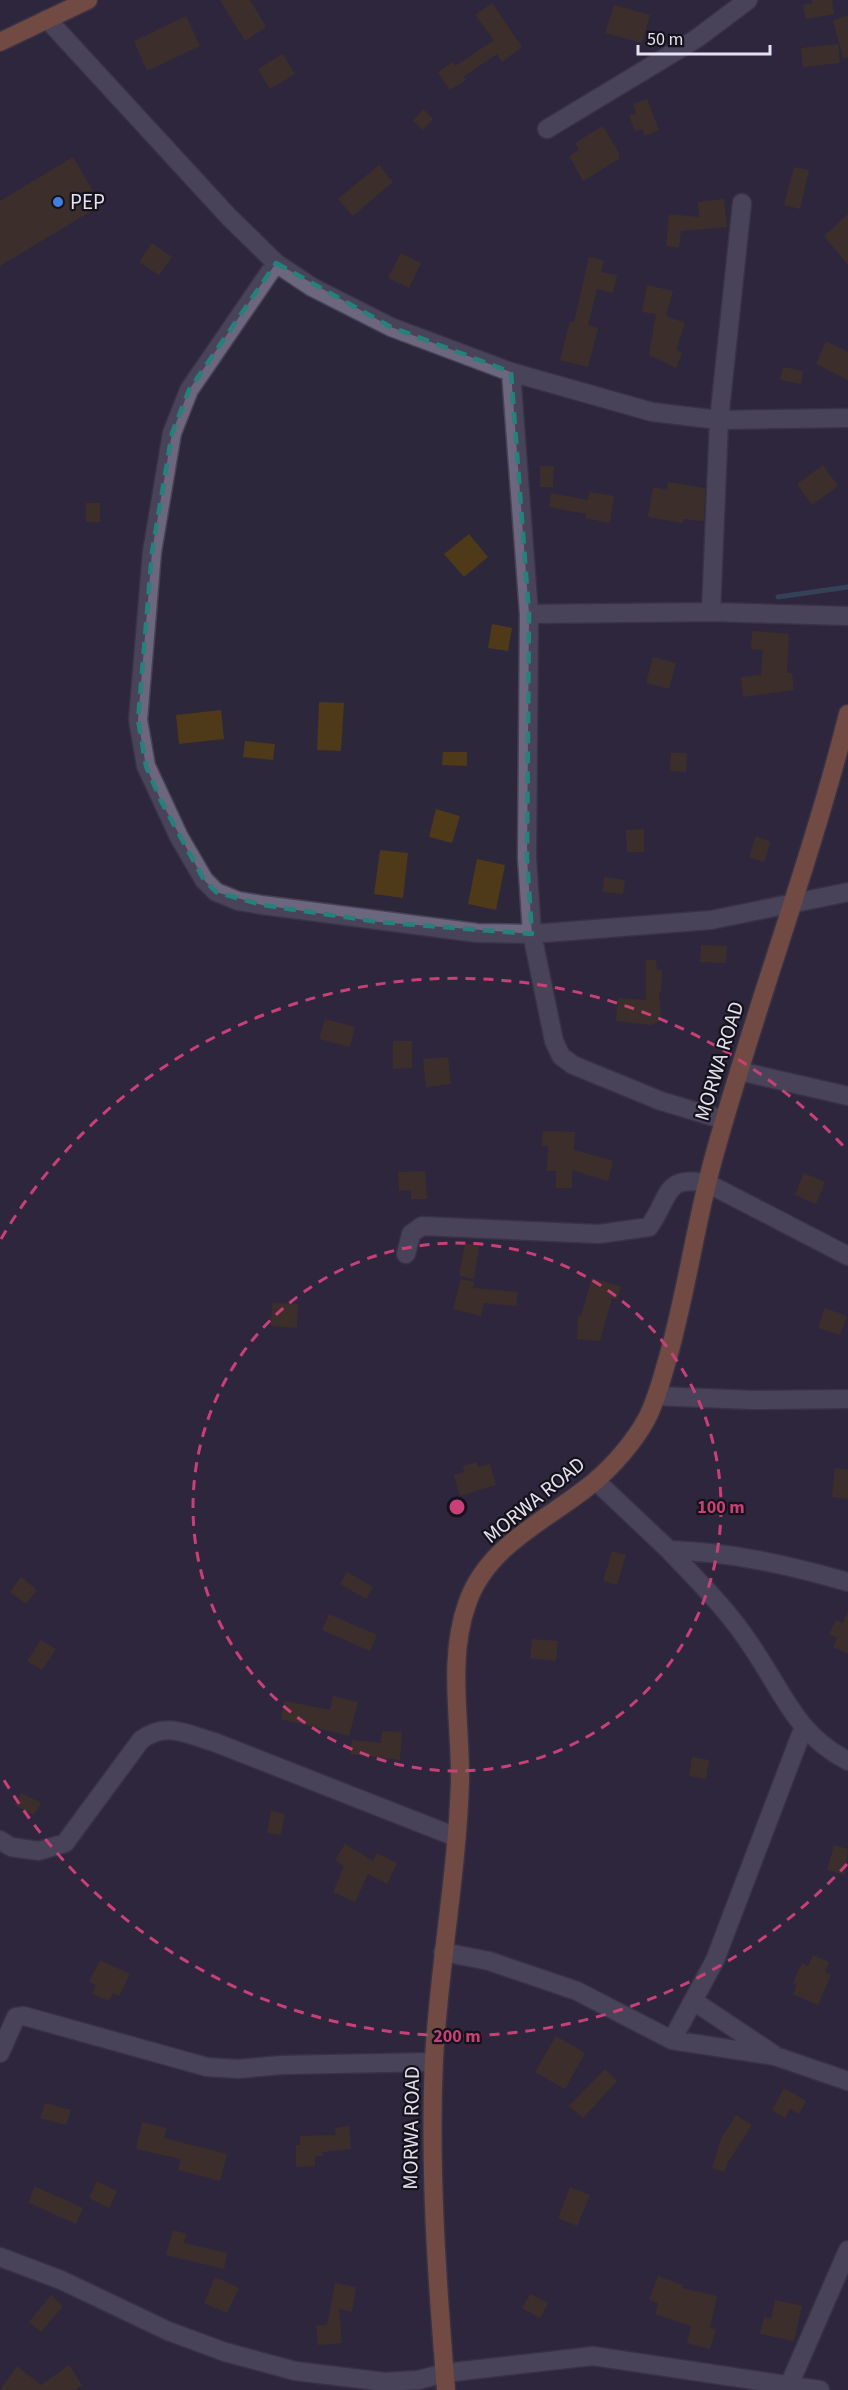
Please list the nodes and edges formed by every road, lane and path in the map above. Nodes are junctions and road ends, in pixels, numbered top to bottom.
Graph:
1 (87, 0) edge
2 (748, 0) edge
3 (47, 19) junction
4 (0, 42) edge
5 (548, 129) dead end
6 (742, 203) dead end
7 (276, 263) junction
8 (511, 372) junction
9 (848, 418) edge
10 (719, 420) junction
11 (711, 612) junction
12 (529, 614) junction
13 (848, 616) edge
14 (848, 714) edge
15 (848, 892) edge
16 (794, 903) junction
17 (532, 934) junction
18 (739, 1071) junction
19 (848, 1096) edge
20 (724, 1120) junction
21 (707, 1183) junction
22 (406, 1254) dead end
23 (848, 1257) edge
24 (656, 1396) junction
25 (848, 1399) edge
26 (596, 1481) junction
27 (669, 1550) junction
28 (848, 1582) edge
29 (803, 1729) junction
30 (848, 1761) edge
31 (456, 1837) junction
32 (0, 1840) edge
33 (443, 1952) junction
34 (695, 2002) junction
35 (672, 2040) junction
36 (0, 2053) edge
37 (775, 2056) junction
38 (434, 2062) junction
39 (848, 2081) edge
40 (848, 2250) edge
41 (0, 2257) edge
42 (445, 2381) edge
43 (790, 2384) junction
44 (820, 2390) edge

1 - 3 main road
2 - 5 street
3 - 4 main road
3 - 7 street
6 - 10 street
7 - 8 street
7 - 17 street
8 - 10 street
8 - 12 street
9 - 10 street
10 - 11 street
11 - 12 street
11 - 13 street
12 - 17 street
14 - 16 main road, MORWA ROAD
15 - 16 street
16 - 17 street
16 - 18 main road, MORWA ROAD
17 - 20 street
18 - 19 street
18 - 20 main road, MORWA ROAD
20 - 21 main road, MORWA ROAD
21 - 22 street
21 - 23 street
21 - 24 main road, MORWA ROAD
24 - 25 street
24 - 26 main road, MORWA ROAD
26 - 27 street
26 - 31 main road, MORWA ROAD
27 - 28 street
27 - 29 street
29 - 30 street
29 - 34 street
31 - 32 street
31 - 33 main road, MORWA ROAD
33 - 35 street
33 - 38 main road, MORWA ROAD
34 - 35 street
34 - 37 street
35 - 37 street
36 - 38 street
37 - 39 street
38 - 42 main road, MORWA ROAD
40 - 43 street
41 - 42 street
42 - 43 street
43 - 44 street

